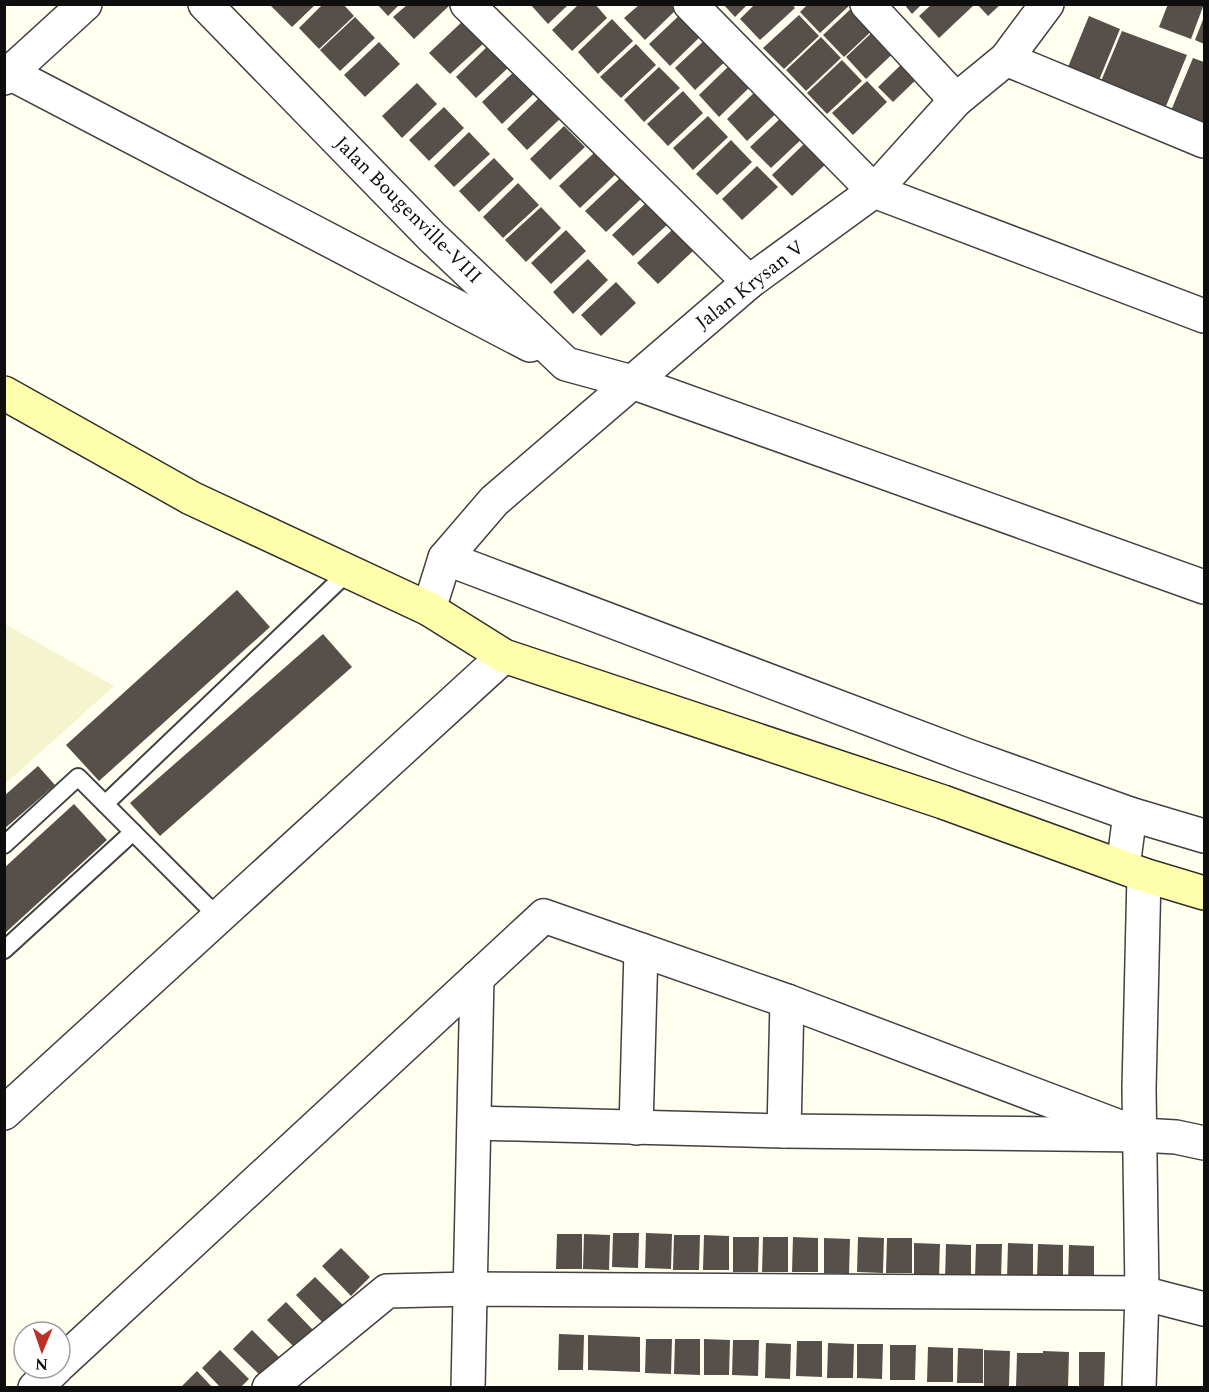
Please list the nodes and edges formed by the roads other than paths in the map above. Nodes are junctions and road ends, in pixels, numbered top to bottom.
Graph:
1 (85, 4) edge
2 (205, 4) edge
3 (467, 4) edge
4 (690, 4) edge
5 (867, 4) edge
6 (1047, 4) edge
7 (1006, 59) junction
8 (6, 74) edge
9 (956, 100) junction
10 (1204, 141) edge
11 (874, 191) junction
12 (749, 282) junction
13 (1204, 316) edge
14 (566, 364) junction
15 (632, 382) junction
16 (4, 393) edge
17 (445, 558) junction
18 (348, 572) junction
19 (1200, 580) edge
20 (429, 609) junction
21 (504, 656) junction
22 (105, 804) junction
23 (1130, 814) junction
24 (133, 832) junction
25 (1204, 836) edge
26 (4, 845) edge
27 (1133, 871) junction
28 (1204, 893) edge
29 (218, 917) junction
30 (4, 950) edge
31 (641, 950) junction
32 (477, 978) junction
33 (787, 1001) junction
34 (4, 1113) edge
35 (475, 1123) junction
36 (636, 1128) junction
37 (784, 1131) junction
38 (1141, 1135) junction
39 (1204, 1143) edge
40 (471, 1289) junction
41 (1142, 1293) junction
42 (1204, 1309) edge
43 (72, 1353) edge
44 (269, 1388) edge
45 (468, 1388) edge
46 (1139, 1388) edge

1 - 8 street
2 - 14 street, Jalan Bougenville-VIII
3 - 12 street
4 - 11 street
5 - 9 street
6 - 7 street, Jalan Krysan V
7 - 9 street, Jalan Krysan V
7 - 10 street
8 - 14 street
9 - 11 street, Jalan Krysan V
11 - 12 street, Jalan Krysan V
11 - 13 street
12 - 15 street, Jalan Krysan V
14 - 15 street, Jalan Bougenville-VIII
15 - 17 street, Jalan Krysan V
15 - 19 street, Jalan Bougenville-VIII
16 - 18 street
17 - 20 street
17 - 23 street
18 - 20 street
18 - 22 lane
20 - 21 street
21 - 27 street
21 - 29 street
22 - 24 lane
22 - 26 lane
23 - 25 street
23 - 27 street
24 - 29 lane
24 - 30 lane
27 - 28 street
27 - 38 street
29 - 34 street
31 - 32 street
31 - 33 street
31 - 36 street
32 - 35 street
32 - 43 street
33 - 37 street
33 - 38 street
35 - 36 street
35 - 40 street
36 - 37 street
37 - 38 street
38 - 39 street
38 - 41 street
40 - 41 street
40 - 44 street
40 - 45 street
41 - 42 street
41 - 46 street

